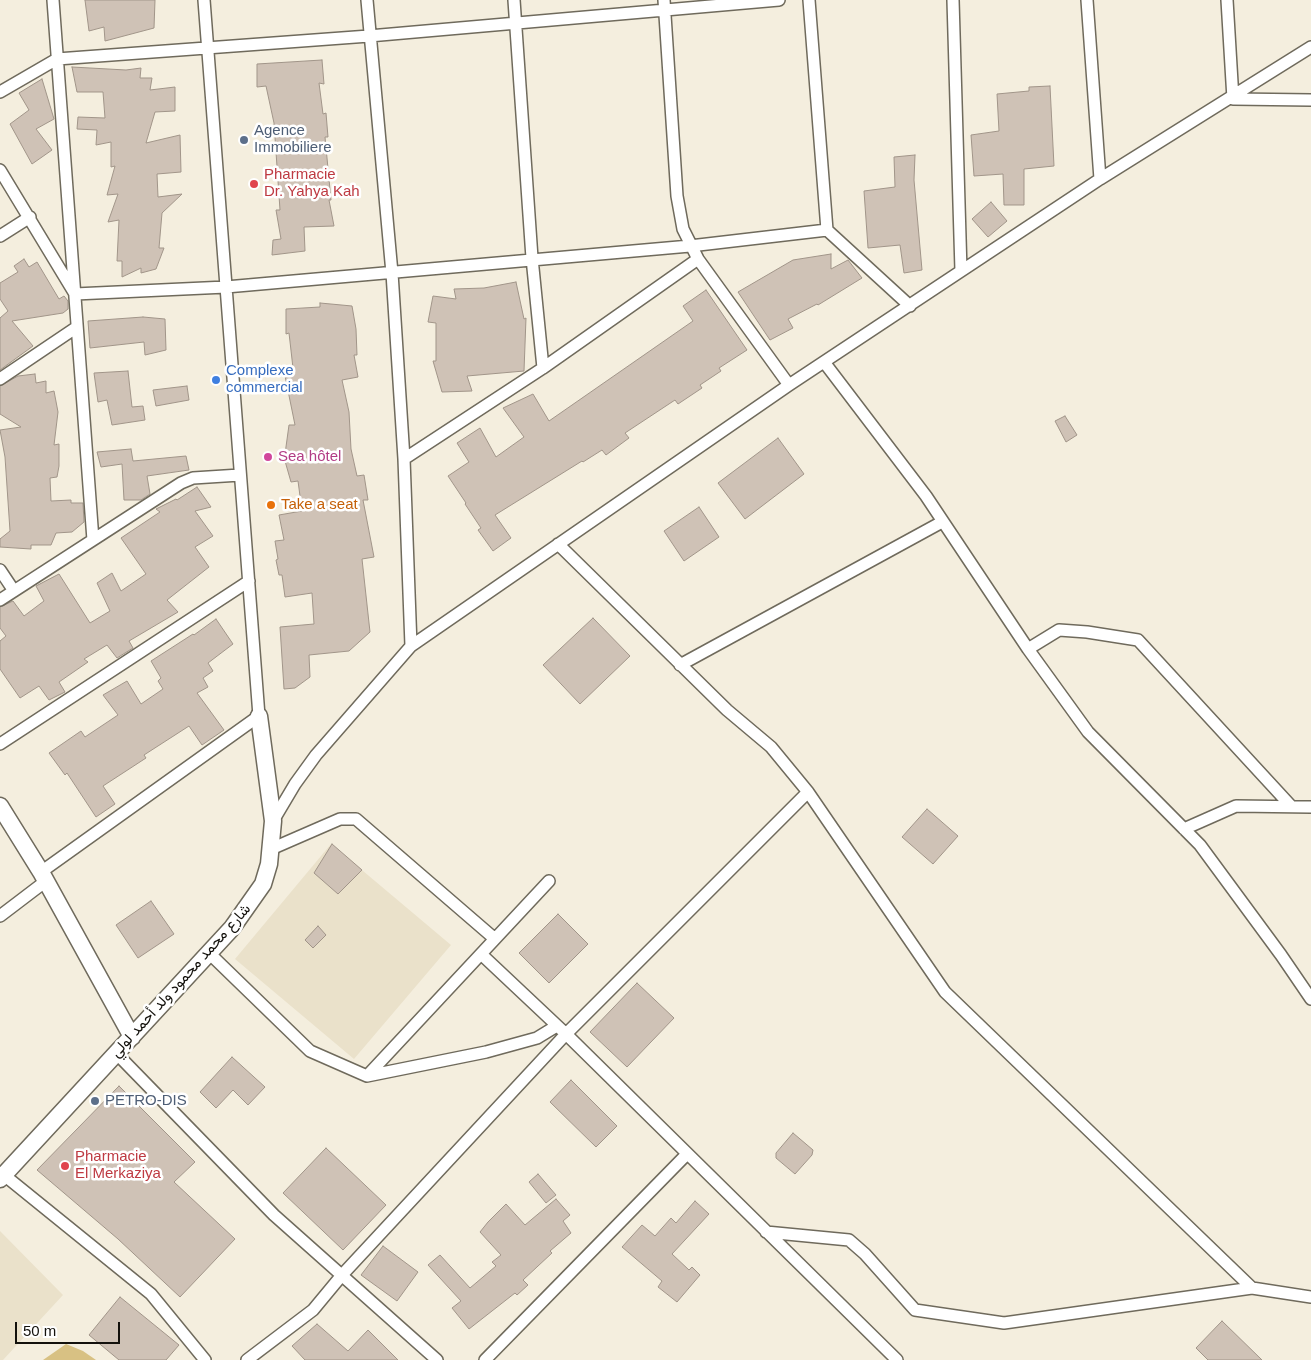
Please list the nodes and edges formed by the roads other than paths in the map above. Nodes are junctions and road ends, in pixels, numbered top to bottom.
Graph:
1 (53, 0) edge
2 (204, 0) edge
3 (366, 0) edge
4 (514, 0) edge
5 (779, 0) edge
6 (809, 0) edge
7 (952, 0) edge
8 (1086, 0) edge
9 (1227, 0) edge
10 (664, 5) edge
11 (516, 22) junction
12 (369, 36) junction
13 (207, 46) junction
14 (1311, 48) edge
15 (57, 58) junction
16 (0, 92) edge
17 (1233, 98) junction
18 (1311, 100) edge
19 (0, 170) edge
20 (1100, 179) junction
21 (30, 217) junction
22 (827, 230) junction
23 (0, 236) edge
24 (690, 246) junction
25 (532, 258) junction
26 (698, 259) junction
27 (392, 272) junction
28 (962, 272) junction
29 (226, 287) junction
30 (75, 294) junction
31 (910, 306) junction
32 (77, 326) junction
33 (824, 362) junction
34 (543, 368) junction
35 (0, 378) edge
36 (790, 384) junction
37 (404, 459) junction
38 (240, 475) junction
39 (942, 522) junction
40 (93, 540) junction
41 (558, 544) junction
42 (0, 570) edge
43 (249, 581) junction
44 (14, 591) junction
45 (0, 600) edge
46 (411, 646) junction
47 (1028, 649) junction
48 (680, 664) junction
49 (259, 716) junction
50 (0, 744) edge
51 (808, 792) junction
52 (1290, 805) junction
53 (0, 806) edge
54 (1311, 807) edge
55 (274, 821) junction
56 (1184, 829) junction
57 (271, 849) junction
58 (44, 876) junction
59 (549, 881) dead end
60 (0, 916) edge
61 (495, 939) junction
62 (209, 953) junction
63 (481, 954) junction
64 (1311, 999) edge
65 (555, 1026) junction
66 (566, 1034) junction
67 (132, 1037) junction
68 (117, 1054) junction
69 (367, 1076) junction
70 (687, 1154) junction
71 (2, 1177) edge
72 (766, 1232) junction
73 (342, 1275) junction
74 (1252, 1288) junction
75 (1311, 1297) edge
76 (886, 1350) junction
77 (205, 1360) edge
78 (247, 1360) edge
79 (437, 1360) edge
80 (485, 1360) edge
81 (879, 1360) edge
82 (897, 1360) edge

1 - 15 street
2 - 13 street
3 - 12 street
4 - 11 street
5 - 10 street
6 - 22 street
7 - 28 street
8 - 20 street
9 - 17 street
10 - 11 street
10 - 24 street
11 - 12 street
11 - 25 street
12 - 13 street
12 - 27 street
13 - 15 street
13 - 29 street
14 - 17 street
15 - 16 street
15 - 30 street
17 - 18 street
17 - 20 street
19 - 21 street
20 - 28 street
21 - 23 street
21 - 30 street
22 - 24 street
22 - 31 street
24 - 25 street
24 - 26 street
25 - 27 street
25 - 34 street
26 - 34 street
26 - 36 street
27 - 29 street
27 - 37 street
28 - 31 street
29 - 30 street
29 - 38 street
30 - 32 street
31 - 33 street
32 - 35 street
32 - 40 street
33 - 36 street
33 - 39 street
34 - 37 street
36 - 41 street
37 - 46 street
38 - 40 street
38 - 43 street
39 - 47 street
39 - 48 street
40 - 44 street
41 - 46 street
41 - 48 street
42 - 44 street
43 - 49 street
43 - 50 street
44 - 45 street
46 - 55 street
47 - 52 street
47 - 56 street
48 - 51 street
49 - 55 street, شارع محمد محمود ولد أحمد لولي
49 - 58 street
51 - 66 street
51 - 74 street
52 - 54 street
52 - 56 street
53 - 58 street
55 - 57 street, شارع محمد محمود ولد أحمد لولي
56 - 64 street
57 - 61 street
57 - 62 street, شارع محمد محمود ولد أحمد لولي
58 - 60 street
58 - 67 street
59 - 61 street
61 - 63 street
62 - 67 street, شارع محمد محمود ولد أحمد لولي
62 - 69 street
63 - 65 street
63 - 69 street
65 - 66 street
65 - 69 street
66 - 70 street
66 - 73 street
67 - 68 street, شارع محمد محمود ولد أحمد لولي
68 - 71 street, شارع محمد محمود ولد أحمد لولي
68 - 73 street
70 - 72 street
70 - 80 street
71 - 77 street
72 - 74 street
72 - 76 street
73 - 78 street
73 - 79 street
74 - 75 street
76 - 81 street
76 - 82 street

